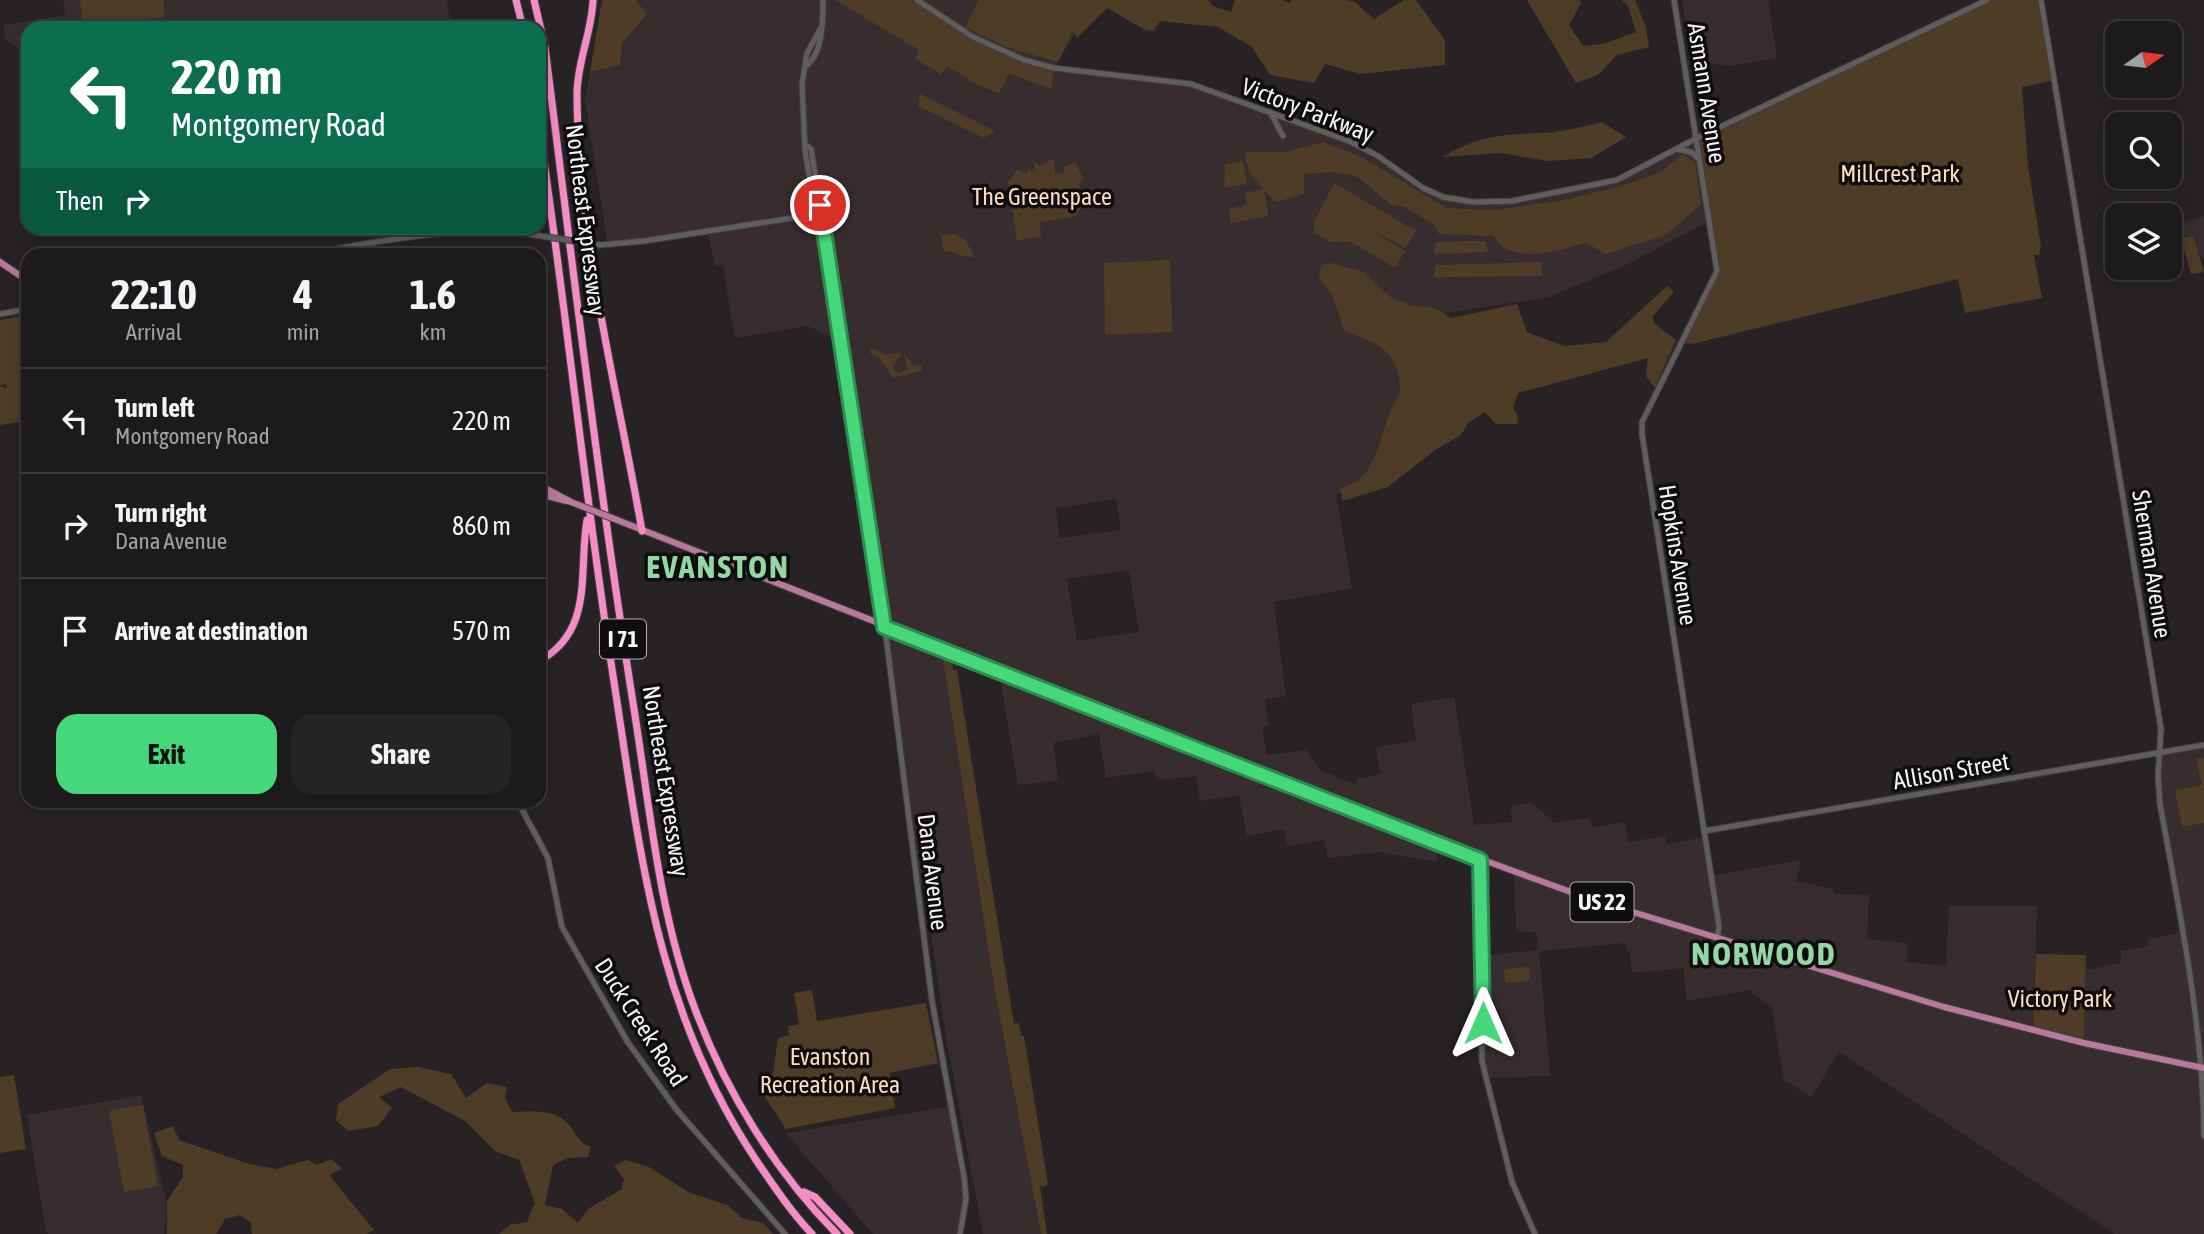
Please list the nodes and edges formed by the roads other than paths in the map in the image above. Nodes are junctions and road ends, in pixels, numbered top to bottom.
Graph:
1 (516, 0) edge
2 (534, 0) edge
3 (593, 0) edge
4 (823, 0) edge
5 (917, 0) edge
6 (1674, 0) edge
7 (1987, 0) edge
8 (2041, 0) edge
9 (521, 21) edge
10 (539, 21) edge
11 (546, 55) edge
12 (1270, 112) junction
13 (1352, 125) dead end
14 (1283, 136) dead end
15 (1697, 138) junction
16 (1355, 144) junction
17 (1677, 149) junction
18 (1700, 161) junction
19 (546, 182) edge
20 (1706, 192) joint
21 (818, 214) junction
22 (418, 235) edge
23 (535, 235) edge
24 (342, 248) edge
25 (0, 262) edge
26 (21, 276) edge
27 (21, 310) edge
28 (0, 314) edge
29 (546, 489) edge
30 (546, 496) edge
31 (571, 502) junction
32 (588, 512) junction
33 (642, 531) junction
34 (884, 627) junction
35 (546, 655) edge
36 (2204, 745) edge
37 (2160, 752) junction
38 (521, 808) edge
39 (1704, 831) junction
40 (1480, 860) junction
41 (1717, 939) junction
42 (2203, 1068) edge
43 (2204, 1136) edge
44 (801, 1191) junction
45 (785, 1234) edge
46 (812, 1234) edge
47 (837, 1234) edge
48 (850, 1234) edge
49 (960, 1234) edge
50 (1535, 1234) edge

1 - 9 highway
2 - 10 highway, Northeast Expressway / I 71
3 - 33 highway
4 - 21 street, Dana Avenue
5 - 12 street, Victory Parkway
6 - 15 street, Asmann Avenue
7 - 15 street, Victory Parkway
8 - 37 street, Sherman Avenue
11 - 44 highway, Northeast Expressway / I 71
12 - 14 street
12 - 16 street, Victory Parkway
13 - 16 street
15 - 17 street, Victory Parkway
15 - 18 street, Asmann Avenue
16 - 17 street, Victory Parkway
17 - 18 street
18 - 20 street, Asmann Avenue
19 - 32 highway, Northeast Expressway / I 71
20 - 39 street, Hopkins Avenue
21 - 23 street, bridge
21 - 34 street, Dana Avenue
22 - 24 street, bridge
25 - 26 main road
27 - 28 street
29 - 31 main road, US 22
30 - 31 main road, US 22
31 - 33 main road, US 22, bridge
32 - 35 highway
32 - 46 highway, Northeast Expressway / I 71
33 - 34 main road, US 22
34 - 40 main road, US 22
34 - 49 street, Dana Avenue
36 - 37 street, Allison Street
37 - 39 street, Allison Street
37 - 42 street, Sherman Avenue
38 - 45 street, Duck Creek Road
39 - 41 street, Hopkins Avenue
40 - 41 main road, US 22
40 - 50 street
41 - 42 main road, US 22
42 - 43 street, Sherman Avenue
44 - 47 highway, Northeast Expressway / I 71
44 - 48 highway

